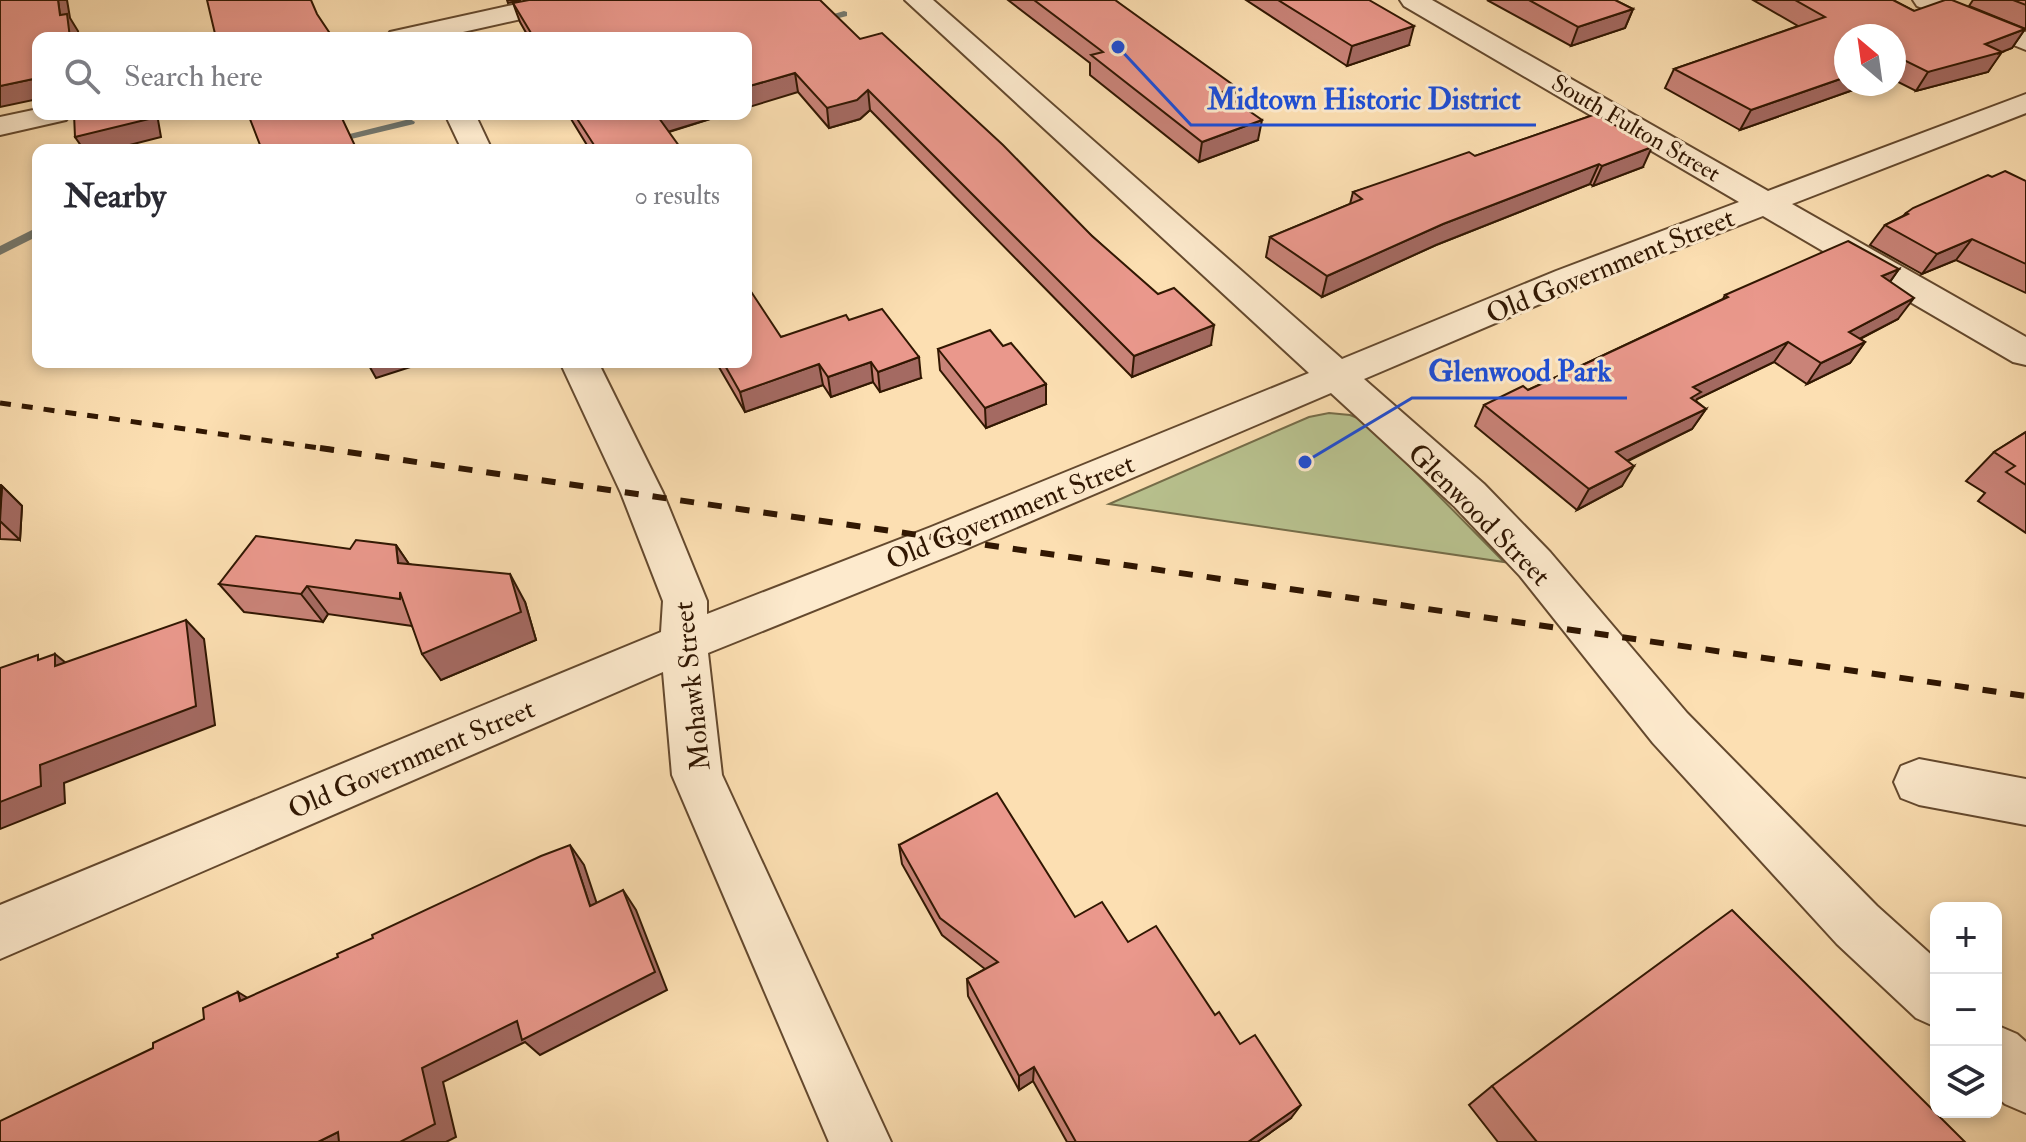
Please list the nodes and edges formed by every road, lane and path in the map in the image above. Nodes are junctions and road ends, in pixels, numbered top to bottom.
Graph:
1 (570, 0) edge
2 (918, 0) edge
3 (1413, 0) edge
4 (1926, 0) edge
5 (414, 30) edge
6 (2026, 42) edge
7 (2026, 103) edge
8 (32, 119) edge
9 (463, 120) edge
10 (0, 126) edge
11 (474, 144) edge
12 (1766, 203) junction
13 (2026, 353) edge
14 (582, 368) edge
15 (1336, 376) junction
16 (684, 643) junction
17 (1919, 782) dead end
18 (2026, 802) edge
19 (0, 932) edge
20 (1930, 992) edge
21 (2002, 1061) edge
22 (2026, 1083) edge
23 (860, 1142) edge

1 - 5 street
2 - 15 street, Glenwood Street
3 - 12 street, South Fulton Street
4 - 6 street
7 - 12 street, Old Government Street
8 - 10 street
9 - 11 street
12 - 13 street, South Fulton Street
12 - 15 street, Old Government Street
14 - 16 street, Mohawk Street
15 - 16 street, Old Government Street
15 - 20 street, Glenwood Street
16 - 19 street, Old Government Street
16 - 23 street, Mohawk Street
17 - 18 street
21 - 22 street

